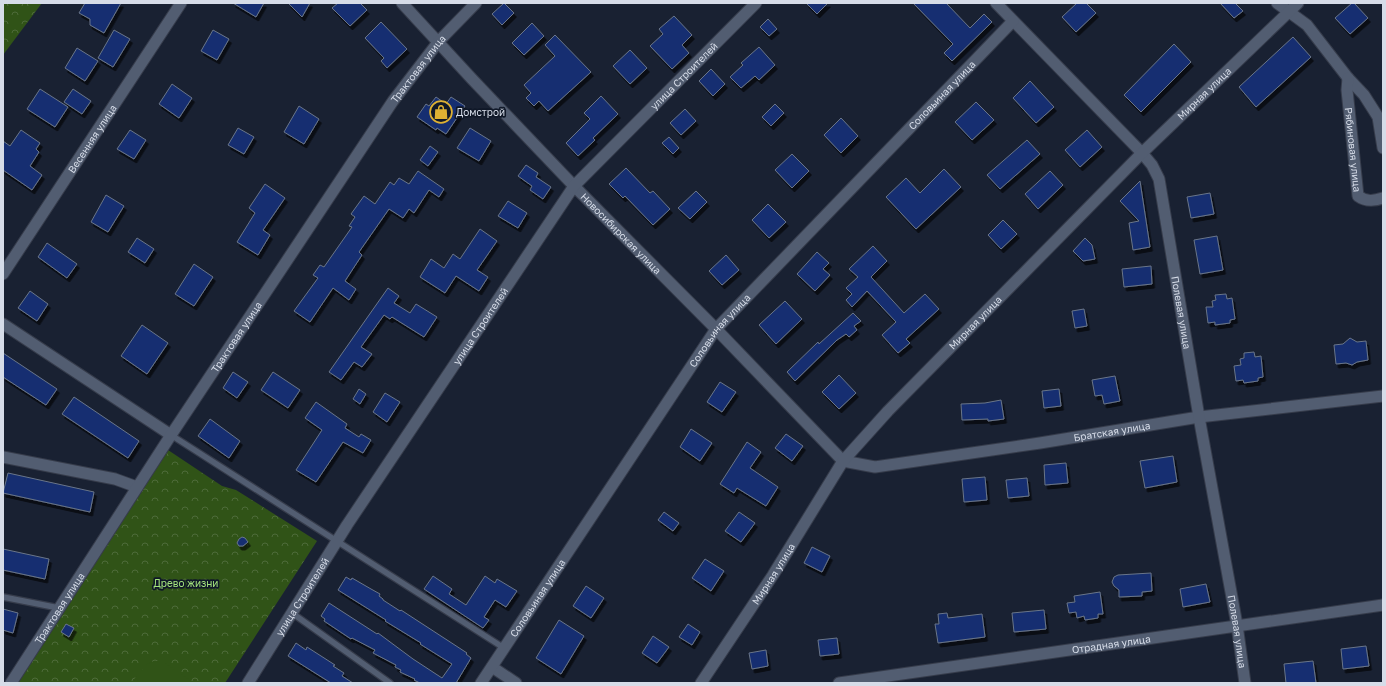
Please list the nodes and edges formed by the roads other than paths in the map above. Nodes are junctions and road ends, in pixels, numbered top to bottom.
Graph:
1 (181, 3) edge
2 (402, 3) edge
3 (476, 3) edge
4 (756, 3) edge
5 (996, 3) edge
6 (1277, 3) edge
7 (1298, 3) edge
8 (1289, 12) junction
9 (1013, 21) junction
10 (439, 41) junction
11 (1348, 78) junction
12 (1383, 148) edge
13 (1142, 153) junction
14 (574, 186) junction
15 (1383, 198) edge
16 (3, 274) edge
17 (3, 324) edge
18 (716, 329) junction
19 (1383, 396) edge
20 (1199, 417) junction
21 (171, 435) junction
22 (3, 457) edge
23 (843, 461) junction
24 (138, 487) junction
25 (338, 541) junction
26 (3, 597) edge
27 (1383, 605) edge
28 (60, 608) junction
29 (292, 613) junction
30 (1237, 625) junction
31 (504, 648) junction
32 (492, 667) junction
33 (11, 683) edge
34 (248, 683) edge
35 (390, 683) edge
36 (481, 683) edge
37 (516, 683) edge
38 (701, 683) edge
39 (839, 683) edge
40 (1245, 683) edge

1 - 16 street, Весенняя улица
2 - 10 street, Новосибирская улица
3 - 10 street, Трактовая улица
4 - 14 street, улица Строителей
5 - 9 street, Полевая улица
6 - 8 street, Рябиновая улица
7 - 8 street, Мирная улица
8 - 11 street, Рябиновая улица
8 - 13 street, Мирная улица
9 - 13 street, Полевая улица
9 - 18 street, Соловьиная улица
10 - 14 street, Новосибирская улица
10 - 21 street, Трактовая улица
11 - 12 street, Рябиновая улица
11 - 15 street, Рябиновая улица
13 - 20 street, Полевая улица
13 - 23 street, Мирная улица
14 - 18 street, Новосибирская улица
14 - 25 street, улица Строителей
17 - 21 street
18 - 23 street, Новосибирская улица
18 - 31 street, Соловьиная улица
19 - 20 street, Братская улица
20 - 23 street, Братская улица
20 - 30 street, Полевая улица
21 - 24 street, Трактовая улица
21 - 25 lane
22 - 24 street
23 - 38 street, Мирная улица
24 - 28 street, Трактовая улица
25 - 29 street, улица Строителей
25 - 31 lane
26 - 28 lane
27 - 30 street, Отрадная улица
28 - 33 street, Трактовая улица
29 - 34 street, улица Строителей
29 - 35 lane
30 - 39 street, Отрадная улица
30 - 40 street, Полевая улица
31 - 32 street, Соловьиная улица
32 - 36 street, Соловьиная улица
32 - 37 street

